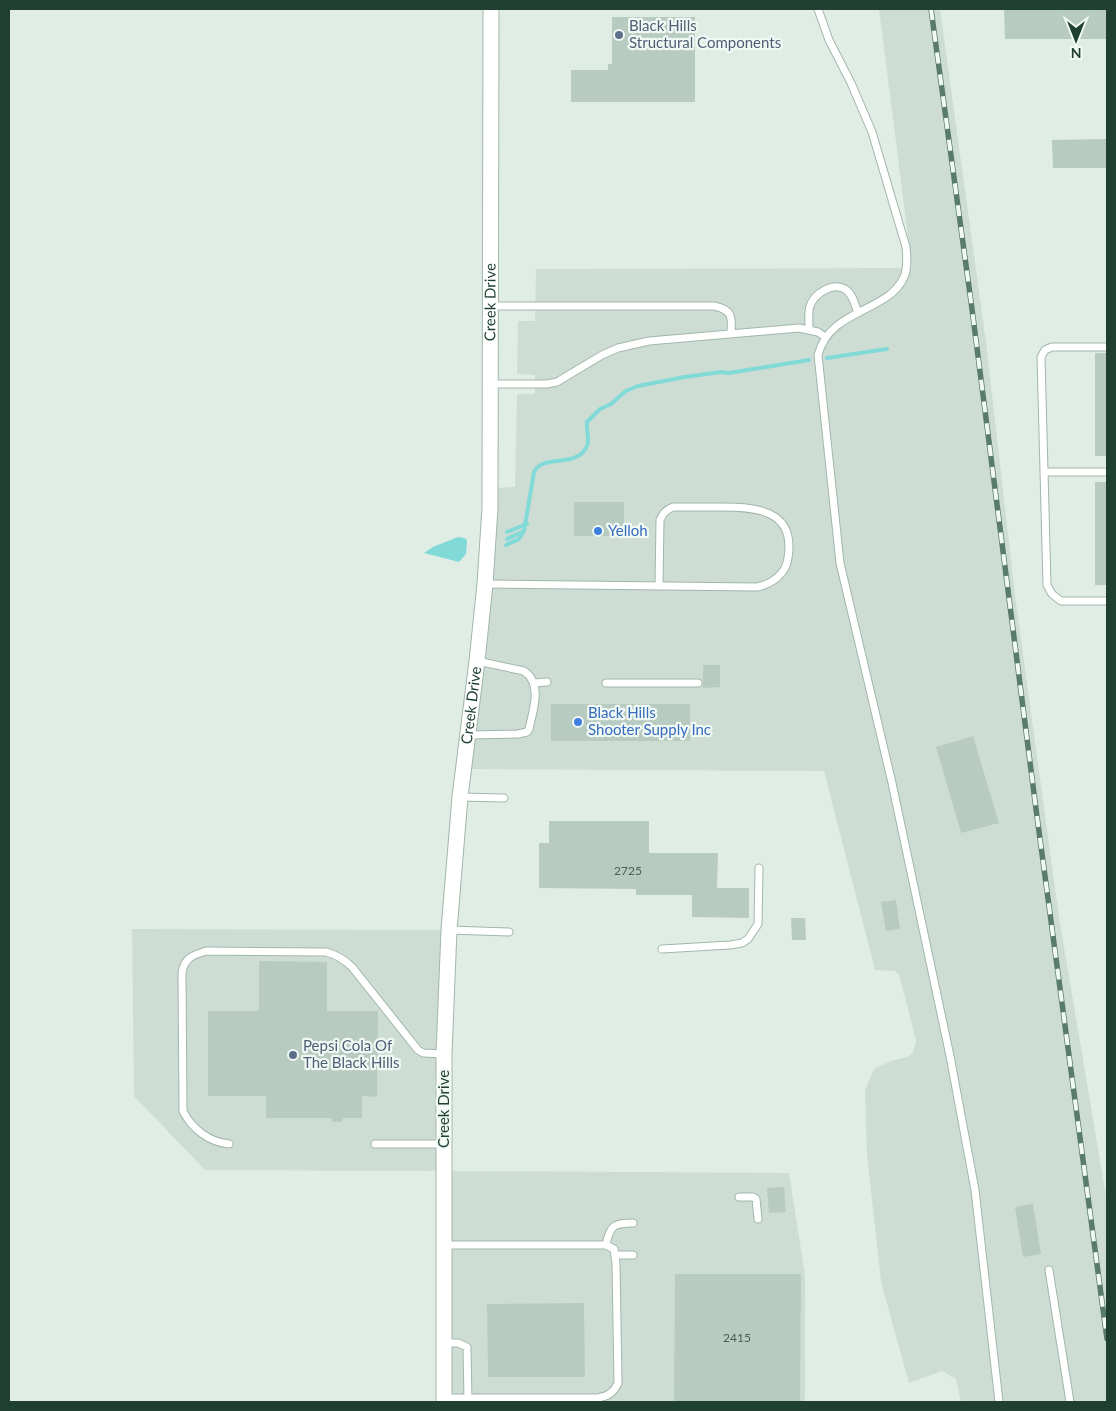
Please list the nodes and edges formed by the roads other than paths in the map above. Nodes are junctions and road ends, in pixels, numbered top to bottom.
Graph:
1 (492, 9) edge
2 (818, 9) edge
3 (490, 306) junction
4 (858, 313) junction
5 (809, 330) junction
6 (731, 334) junction
7 (825, 337) junction
8 (1107, 347) edge
9 (490, 384) junction
10 (1044, 472) junction
11 (1107, 472) edge
12 (485, 584) junction
13 (659, 586) junction
14 (1107, 601) edge
15 (477, 661) junction
16 (547, 682) dead end
17 (534, 683) junction
18 (606, 683) dead end
19 (698, 683) dead end
20 (468, 734) junction
21 (460, 797) junction
22 (504, 798) dead end
23 (759, 868) dead end
24 (449, 930) junction
25 (509, 932) dead end
26 (662, 949) dead end
27 (444, 1054) junction
28 (229, 1144) dead end
29 (375, 1144) dead end
30 (444, 1144) junction
31 (739, 1197) dead end
32 (758, 1219) dead end
33 (633, 1223) dead end
34 (444, 1245) junction
35 (606, 1245) junction
36 (616, 1255) junction
37 (633, 1255) dead end
38 (1049, 1270) dead end
39 (444, 1343) junction
40 (444, 1400) edge
41 (468, 1400) edge
42 (998, 1402) edge
43 (1070, 1402) edge

1 - 3 street, Creek Drive
2 - 4 lane
3 - 6 lane
3 - 9 street, Creek Drive
4 - 5 lane
4 - 7 lane
5 - 6 lane
5 - 7 lane
6 - 9 lane
7 - 42 lane
8 - 10 lane
9 - 12 street, Creek Drive
10 - 11 lane
10 - 14 lane
12 - 13 lane
12 - 15 street, Creek Drive
13 - 13 lane
15 - 17 lane
15 - 20 street, Creek Drive
16 - 17 lane
17 - 20 lane
18 - 19 lane
20 - 21 street, Creek Drive
21 - 22 lane
21 - 24 street, Creek Drive
23 - 26 lane
24 - 25 lane
24 - 27 street, Creek Drive
27 - 28 lane
27 - 30 street, Creek Drive
29 - 30 lane
30 - 34 street, Creek Drive
31 - 32 lane
33 - 35 lane
34 - 35 lane
34 - 39 street, Creek Drive
35 - 36 lane
36 - 37 lane
36 - 41 lane
38 - 43 lane
39 - 40 street, Creek Drive
39 - 41 lane
40 - 41 lane

